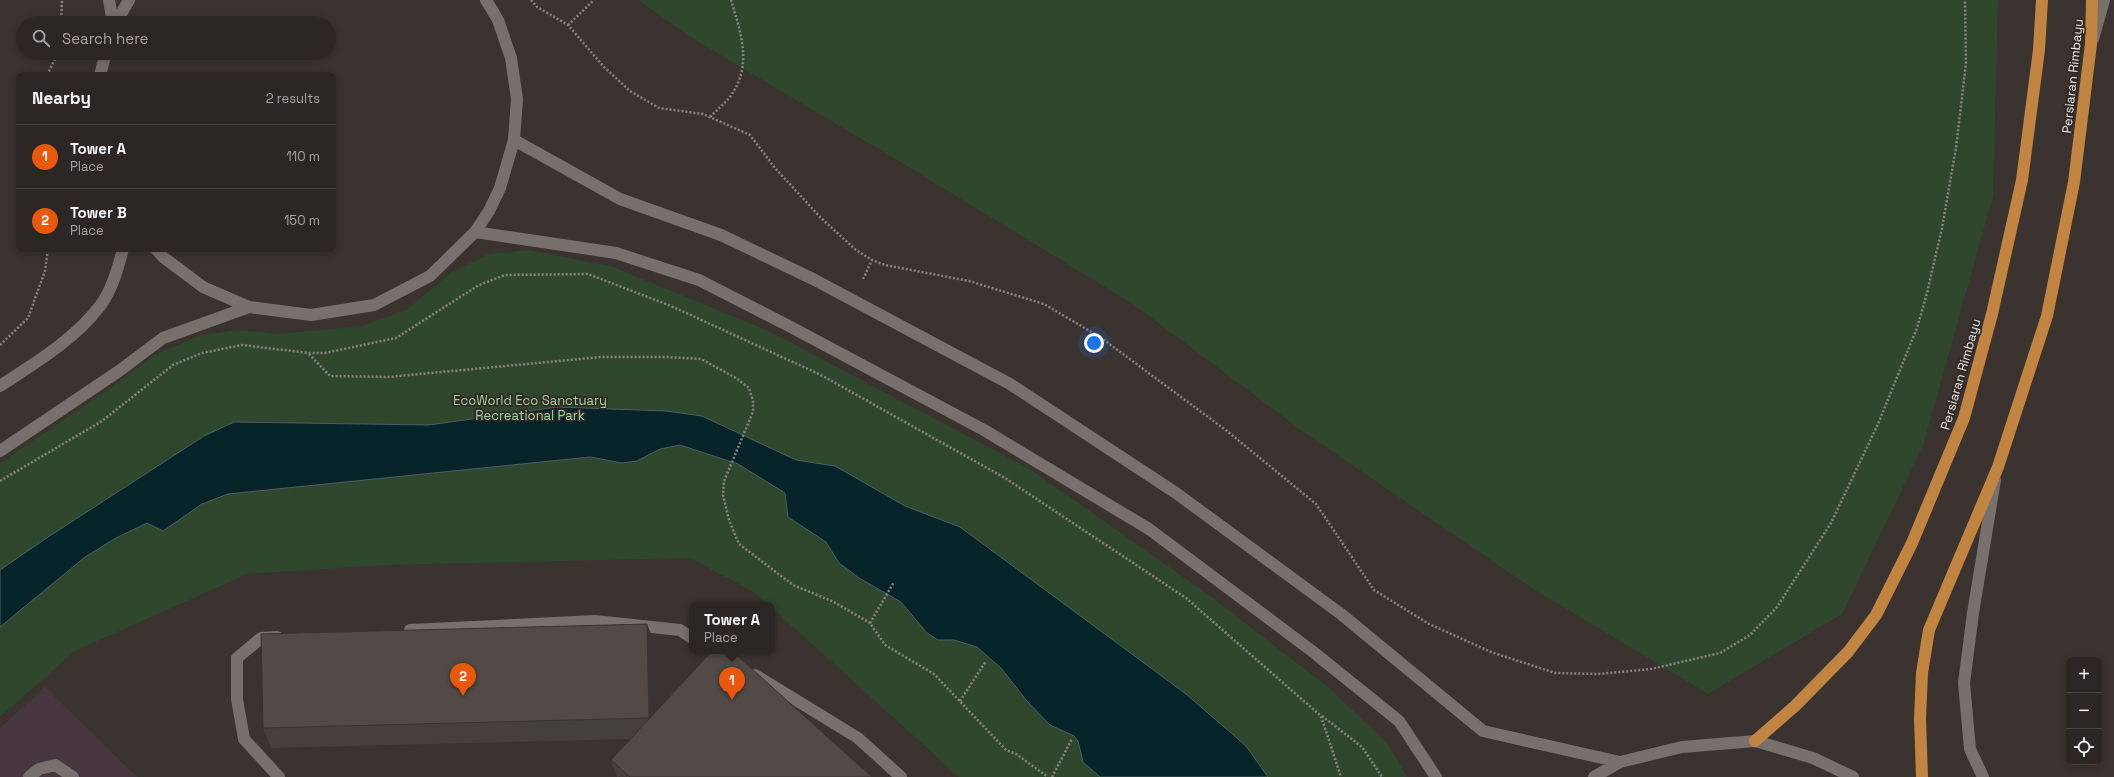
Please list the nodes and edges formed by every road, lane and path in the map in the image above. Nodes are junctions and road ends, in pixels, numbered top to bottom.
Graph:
1 (62, 0) edge
2 (109, 0) edge
3 (129, 0) edge
4 (486, 0) edge
5 (530, 0) edge
6 (594, 0) edge
7 (731, 0) edge
8 (1965, 0) edge
9 (2042, 0) edge
10 (2092, 0) edge
11 (2104, 0) edge
12 (61, 16) edge
13 (113, 16) edge
14 (119, 16) edge
15 (568, 25) junction
16 (2091, 44) junction
17 (54, 60) edge
18 (104, 60) edge
19 (48, 72) edge
20 (101, 72) edge
21 (710, 117) junction
22 (514, 140) junction
23 (474, 232) junction
24 (48, 252) edge
25 (122, 252) edge
26 (158, 252) edge
27 (249, 307) junction
28 (0, 346) edge
29 (309, 353) junction
30 (0, 386) edge
31 (0, 450) edge
32 (1998, 466) junction
33 (0, 481) edge
34 (894, 582) dead end
35 (870, 623) junction
36 (396, 631) edge
37 (293, 636) edge
38 (689, 636) edge
39 (986, 661) dead end
40 (747, 671) edge
41 (960, 701) junction
42 (1321, 716) junction
43 (1072, 739) dead end
44 (1755, 741) junction
45 (1620, 762) junction
46 (29, 777) edge
47 (73, 777) edge
48 (279, 777) edge
49 (901, 777) edge
50 (1048, 777) edge
51 (1052, 777) edge
52 (1341, 777) edge
53 (1382, 777) edge
54 (1436, 777) edge
55 (1594, 777) edge
56 (1853, 777) edge
57 (1922, 777) edge
58 (1983, 777) edge

1 - 12 path
2 - 13 street
3 - 14 street
4 - 22 street
5 - 15 path
6 - 15 path
7 - 21 path
8 - 21 path
9 - 44 main road, Persiaran Rimbayu
10 - 16 main road, Persiaran Rimbayu
11 - 16 street
15 - 21 path
16 - 32 main road, Persiaran Rimbayu
17 - 19 path
18 - 20 street
22 - 23 street
22 - 45 street
23 - 27 street
23 - 54 street
24 - 28 path
25 - 30 street
26 - 27 street
27 - 31 street
29 - 33 path
29 - 35 path
29 - 42 path
32 - 57 main road, Persiaran Rimbayu
32 - 58 street
34 - 35 path
35 - 41 path
36 - 38 street
37 - 48 street
39 - 41 path
40 - 49 street
41 - 50 path
42 - 52 path
42 - 53 path
43 - 51 path
44 - 45 street
44 - 56 street
45 - 55 street
46 - 47 street

